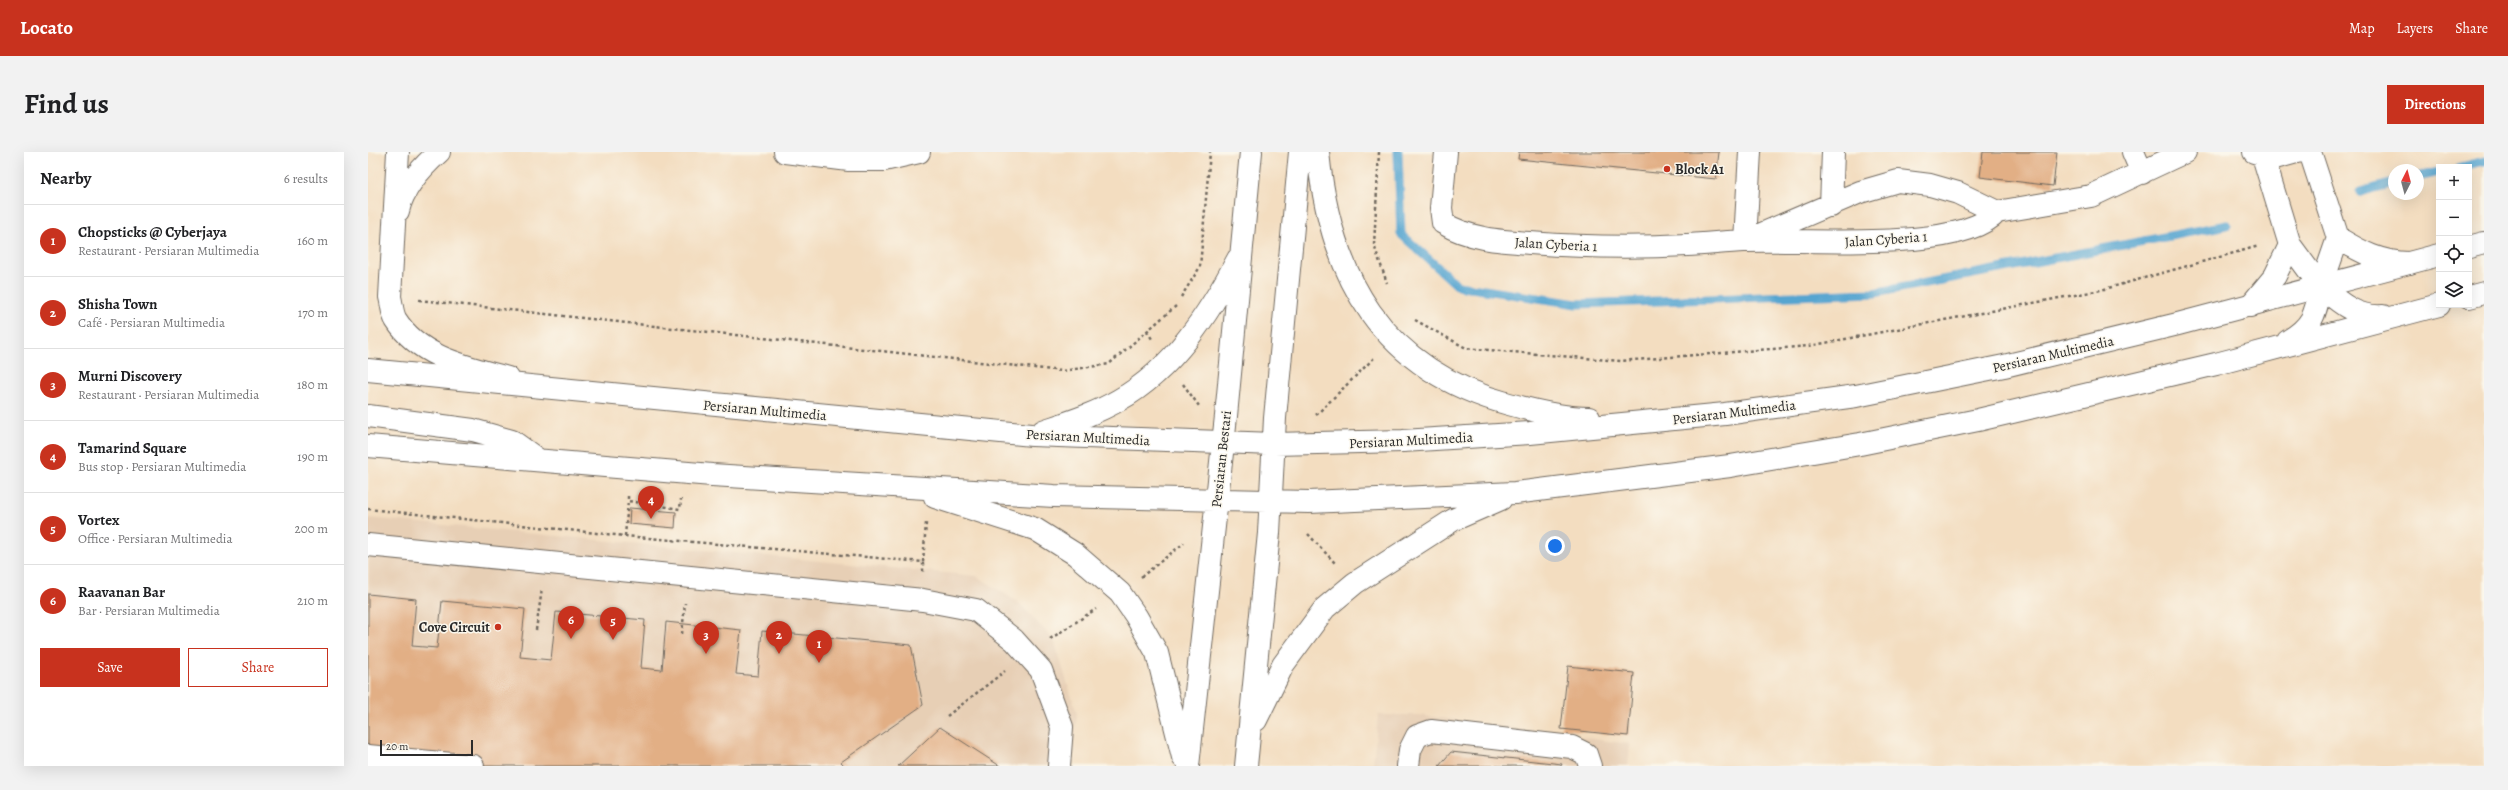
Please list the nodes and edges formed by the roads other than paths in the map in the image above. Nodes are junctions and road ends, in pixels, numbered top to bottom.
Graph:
1 (398, 152) edge
2 (439, 152) edge
3 (785, 152) edge
4 (919, 152) edge
5 (1251, 152) edge
6 (1300, 152) edge
7 (1318, 152) edge
8 (1446, 152) edge
9 (1750, 152) edge
10 (1833, 152) edge
11 (2132, 152) edge
12 (2185, 152) edge
13 (2297, 152) edge
14 (2310, 152) edge
15 (2258, 154) edge
16 (2142, 173) junction
17 (1831, 206) junction
18 (1998, 212) junction
19 (393, 232) junction
20 (2338, 238) junction
21 (1745, 241) junction
22 (2289, 242) junction
23 (2484, 243) edge
24 (2472, 246) edge
25 (1243, 250) junction
26 (2436, 256) edge
27 (2410, 263) junction
28 (2321, 287) junction
29 (2484, 293) edge
30 (2472, 296) edge
31 (2250, 306) junction
32 (2436, 306) edge
33 (2400, 315) junction
34 (2248, 355) junction
35 (368, 370) edge
36 (532, 386) junction
37 (368, 416) edge
38 (1670, 419) junction
39 (1032, 435) junction
40 (1223, 443) junction
41 (1274, 444) junction
42 (368, 446) edge
43 (538, 459) junction
44 (900, 486) junction
45 (1515, 493) junction
46 (1217, 500) junction
47 (1271, 501) junction
48 (368, 545) edge
49 (1250, 733) junction
50 (368, 756) edge
51 (473, 766) edge
52 (1059, 766) edge
53 (1187, 766) edge
54 (1246, 766) edge
55 (1408, 766) edge
56 (1590, 766) edge

1 - 19 main road
2 - 19 main road
3 - 4 main road
5 - 25 main road, Persiaran Bestari
6 - 41 main road
7 - 38 main road
8 - 21 main road, Jalan Cyberia 1
9 - 21 main road
10 - 17 main road
11 - 16 main road
12 - 16 main road, Jalan Cyberia 1
13 - 15 main road
14 - 20 main road
15 - 22 main road
16 - 18 main road, Jalan Cyberia 1
17 - 18 main road, Jalan Cyberia 1
17 - 21 main road, Jalan Cyberia 1
18 - 21 main road, Jalan Cyberia 1
19 - 36 main road
20 - 27 main road
20 - 28 main road
22 - 28 main road
22 - 31 main road
23 - 24 main road
25 - 39 main road
25 - 40 main road, Persiaran Bestari
26 - 27 main road, Persiaran Multimedia
27 - 28 main road, Persiaran Multimedia
28 - 31 main road, Persiaran Multimedia
28 - 33 main road
28 - 34 main road
29 - 30 main road
31 - 38 main road, Persiaran Multimedia
32 - 33 main road
33 - 34 main road
34 - 45 main road
35 - 36 main road, Persiaran Multimedia
36 - 39 main road, Persiaran Multimedia
37 - 43 main road
38 - 41 main road, Persiaran Multimedia
39 - 40 main road, Persiaran Multimedia
40 - 41 main road, Persiaran Multimedia
40 - 46 main road, Persiaran Bestari
41 - 47 main road
42 - 43 main road
43 - 44 main road
44 - 46 main road
44 - 53 main road
45 - 47 main road
45 - 49 main road
46 - 47 main road
46 - 53 main road, Persiaran Bestari
47 - 49 main road
48 - 52 main road
49 - 54 main road
50 - 51 main road
55 - 56 main road

